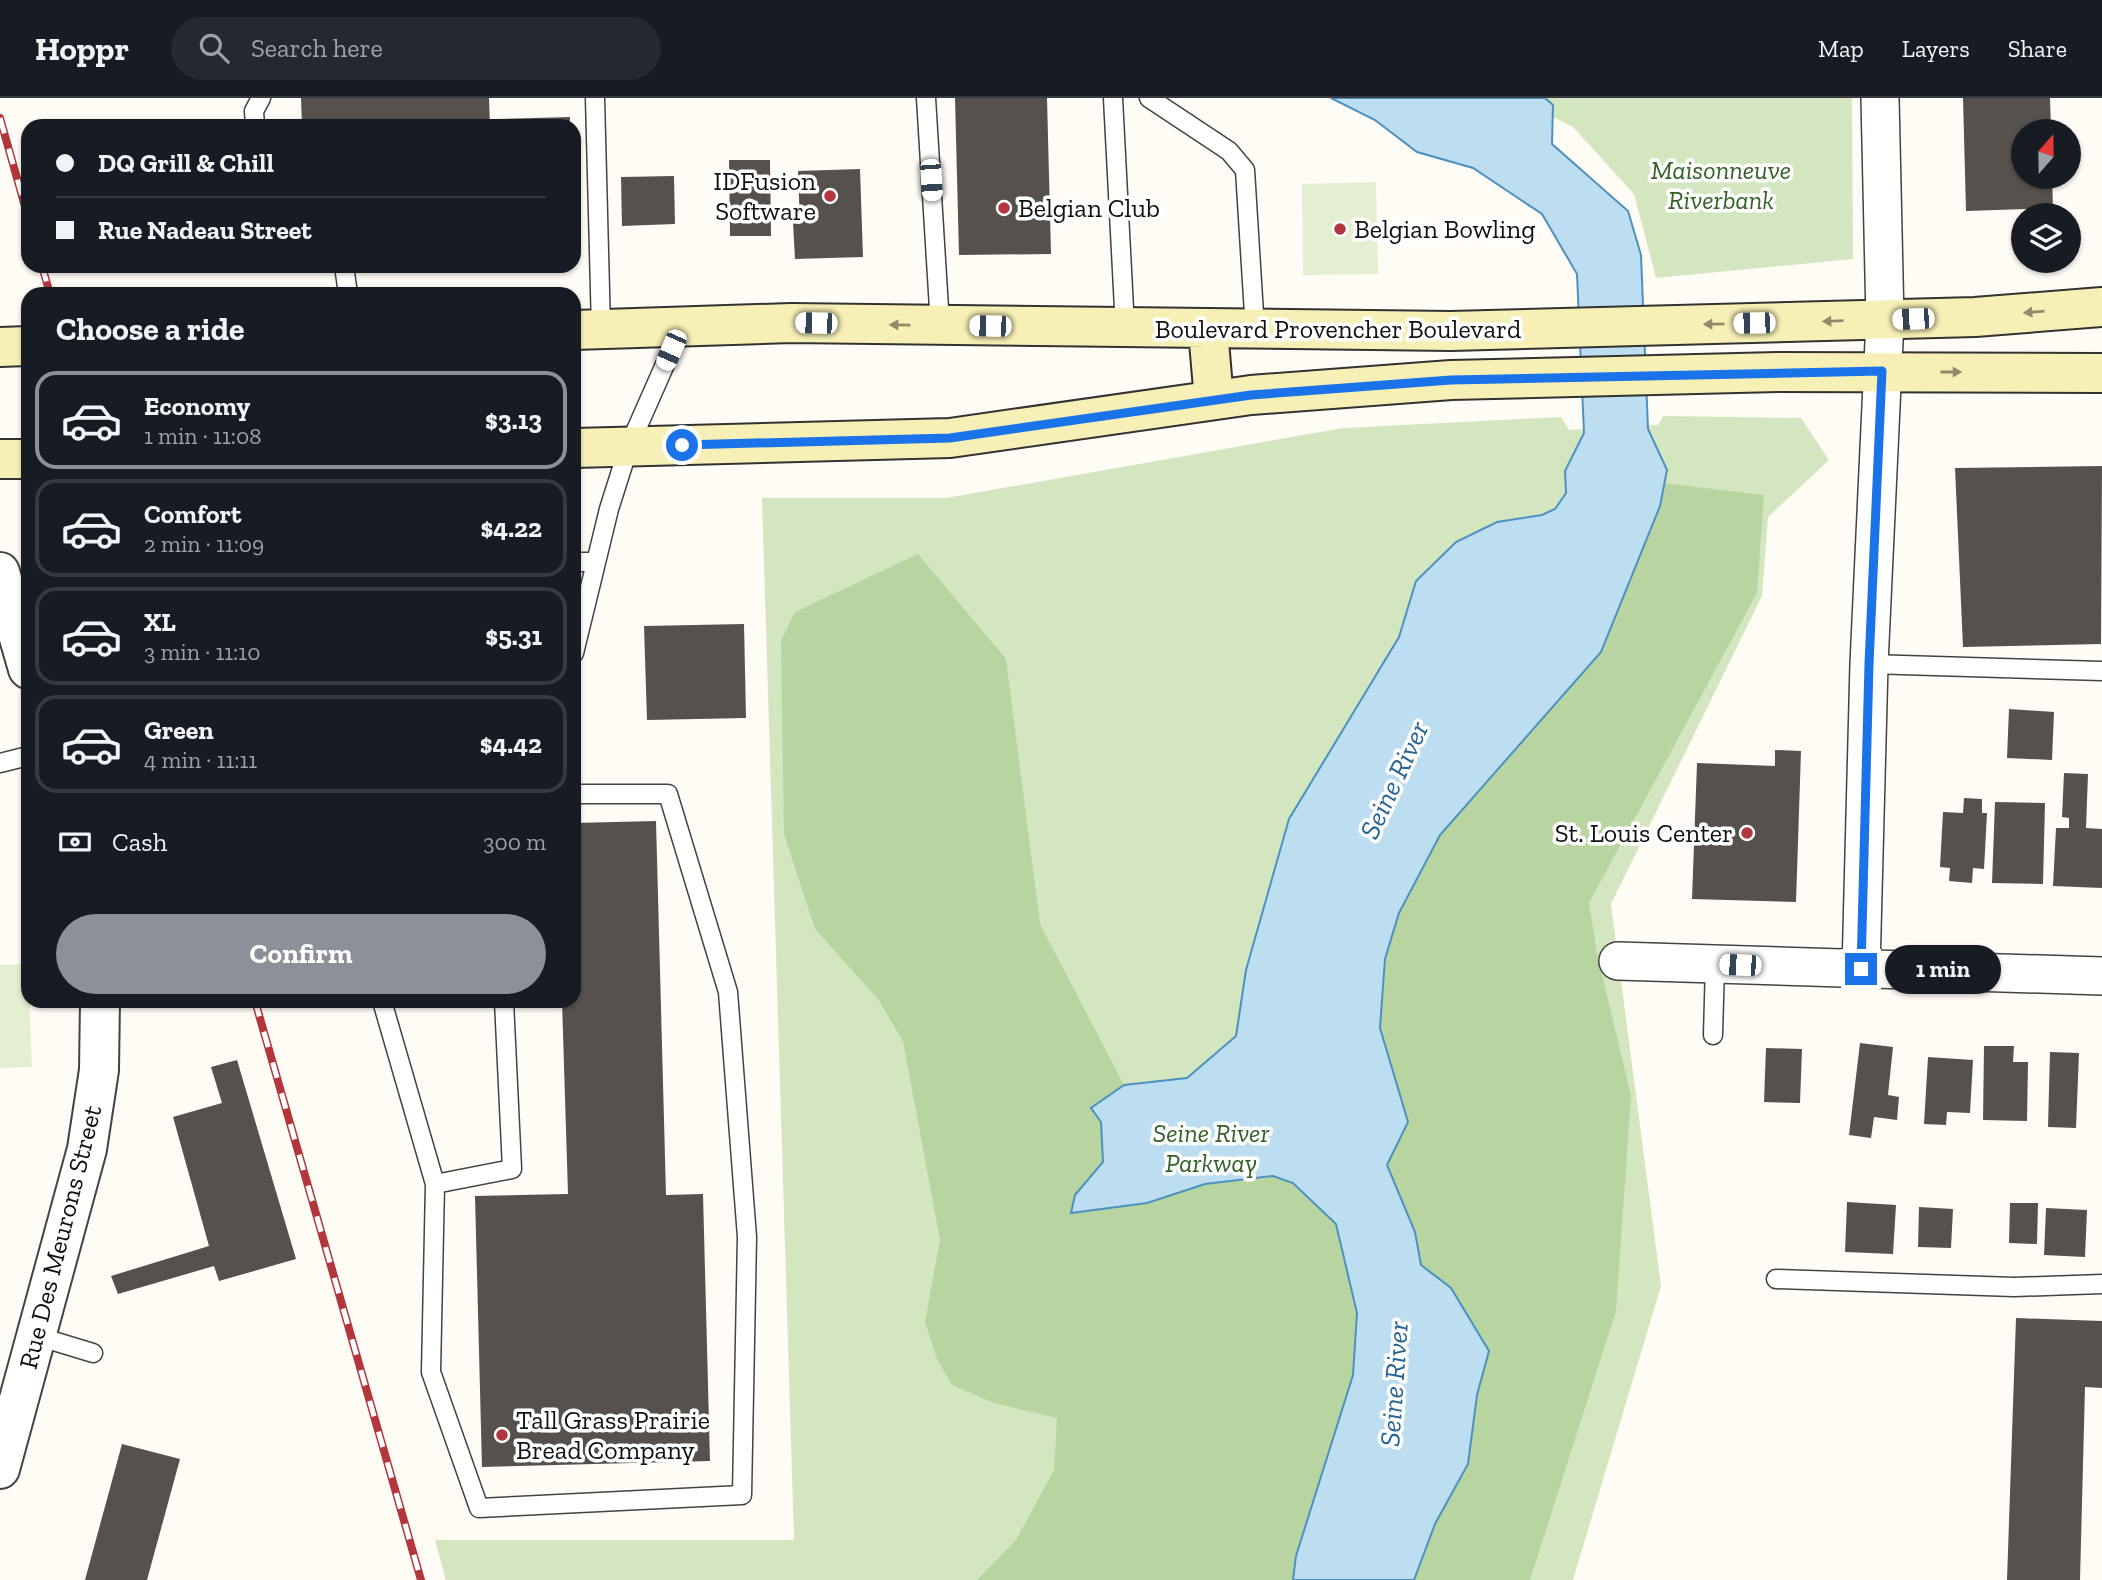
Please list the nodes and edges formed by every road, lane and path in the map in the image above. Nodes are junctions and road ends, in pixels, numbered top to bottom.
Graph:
1 (261, 98) edge
2 (595, 98) edge
3 (926, 98) edge
4 (1113, 98) edge
5 (1149, 98) edge
6 (1880, 98) edge
7 (255, 119) edge
8 (2102, 307) edge
9 (1885, 320) junction
10 (940, 325) junction
11 (682, 326) junction
12 (1125, 328) junction
13 (588, 329) edge
14 (1208, 330) junction
15 (1255, 330) junction
16 (21, 346) edge
17 (0, 347) edge
18 (1882, 371) junction
19 (2102, 373) edge
20 (1214, 400) junction
21 (629, 446) junction
22 (581, 447) edge
23 (0, 459) edge
24 (21, 459) edge
25 (581, 562) edge
26 (596, 562) junction
27 (0, 572) edge
28 (581, 624) edge
29 (0, 642) edge
30 (21, 645) edge
31 (1869, 664) junction
32 (21, 669) edge
33 (2102, 671) edge
34 (21, 758) edge
35 (0, 763) edge
36 (581, 794) edge
37 (1618, 961) dead end
38 (1715, 964) junction
39 (1861, 969) junction
40 (2102, 976) edge
41 (100, 1008) edge
42 (384, 1008) edge
43 (505, 1008) edge
44 (1713, 1035) dead end
45 (435, 1184) junction
46 (1776, 1279) dead end
47 (2102, 1284) edge
48 (37, 1336) junction
49 (93, 1353) dead end
50 (0, 1469) edge

1 - 7 lane
2 - 13 lane
3 - 10 lane
4 - 12 lane
5 - 15 lane
6 - 9 street
8 -> 9 main road, Boulevard Provencher Boulevard
9 -> 15 main road, Boulevard Provencher Boulevard
9 - 18 street
10 -> 11 main road, Boulevard Provencher Boulevard
10 - 12 main road, Boulevard Provencher Boulevard
11 - 13 main road, Boulevard Provencher Boulevard
11 - 21 lane
12 - 14 main road, Boulevard Provencher Boulevard
14 - 15 main road, Boulevard Provencher Boulevard
14 - 20 main road
16 - 17 main road
18 -> 19 main road, Boulevard Provencher Boulevard
18 - 20 main road, Boulevard Provencher Boulevard
18 - 31 street
20 - 21 main road, Boulevard Provencher Boulevard
21 - 22 main road, Boulevard Provencher Boulevard
21 - 26 lane
23 - 24 main road
25 - 26 lane
26 - 28 lane
27 - 30 street
29 - 32 street
31 - 33 lane
31 - 39 street
34 - 35 lane
36 - 45 lane
37 - 38 street
38 - 39 street
38 - 44 lane
39 - 40 street
41 - 48 street, Rue Des Meurons Street
42 - 45 lane
43 - 45 lane
46 - 47 lane
48 - 49 lane
48 - 50 street, Rue Des Meurons Street

